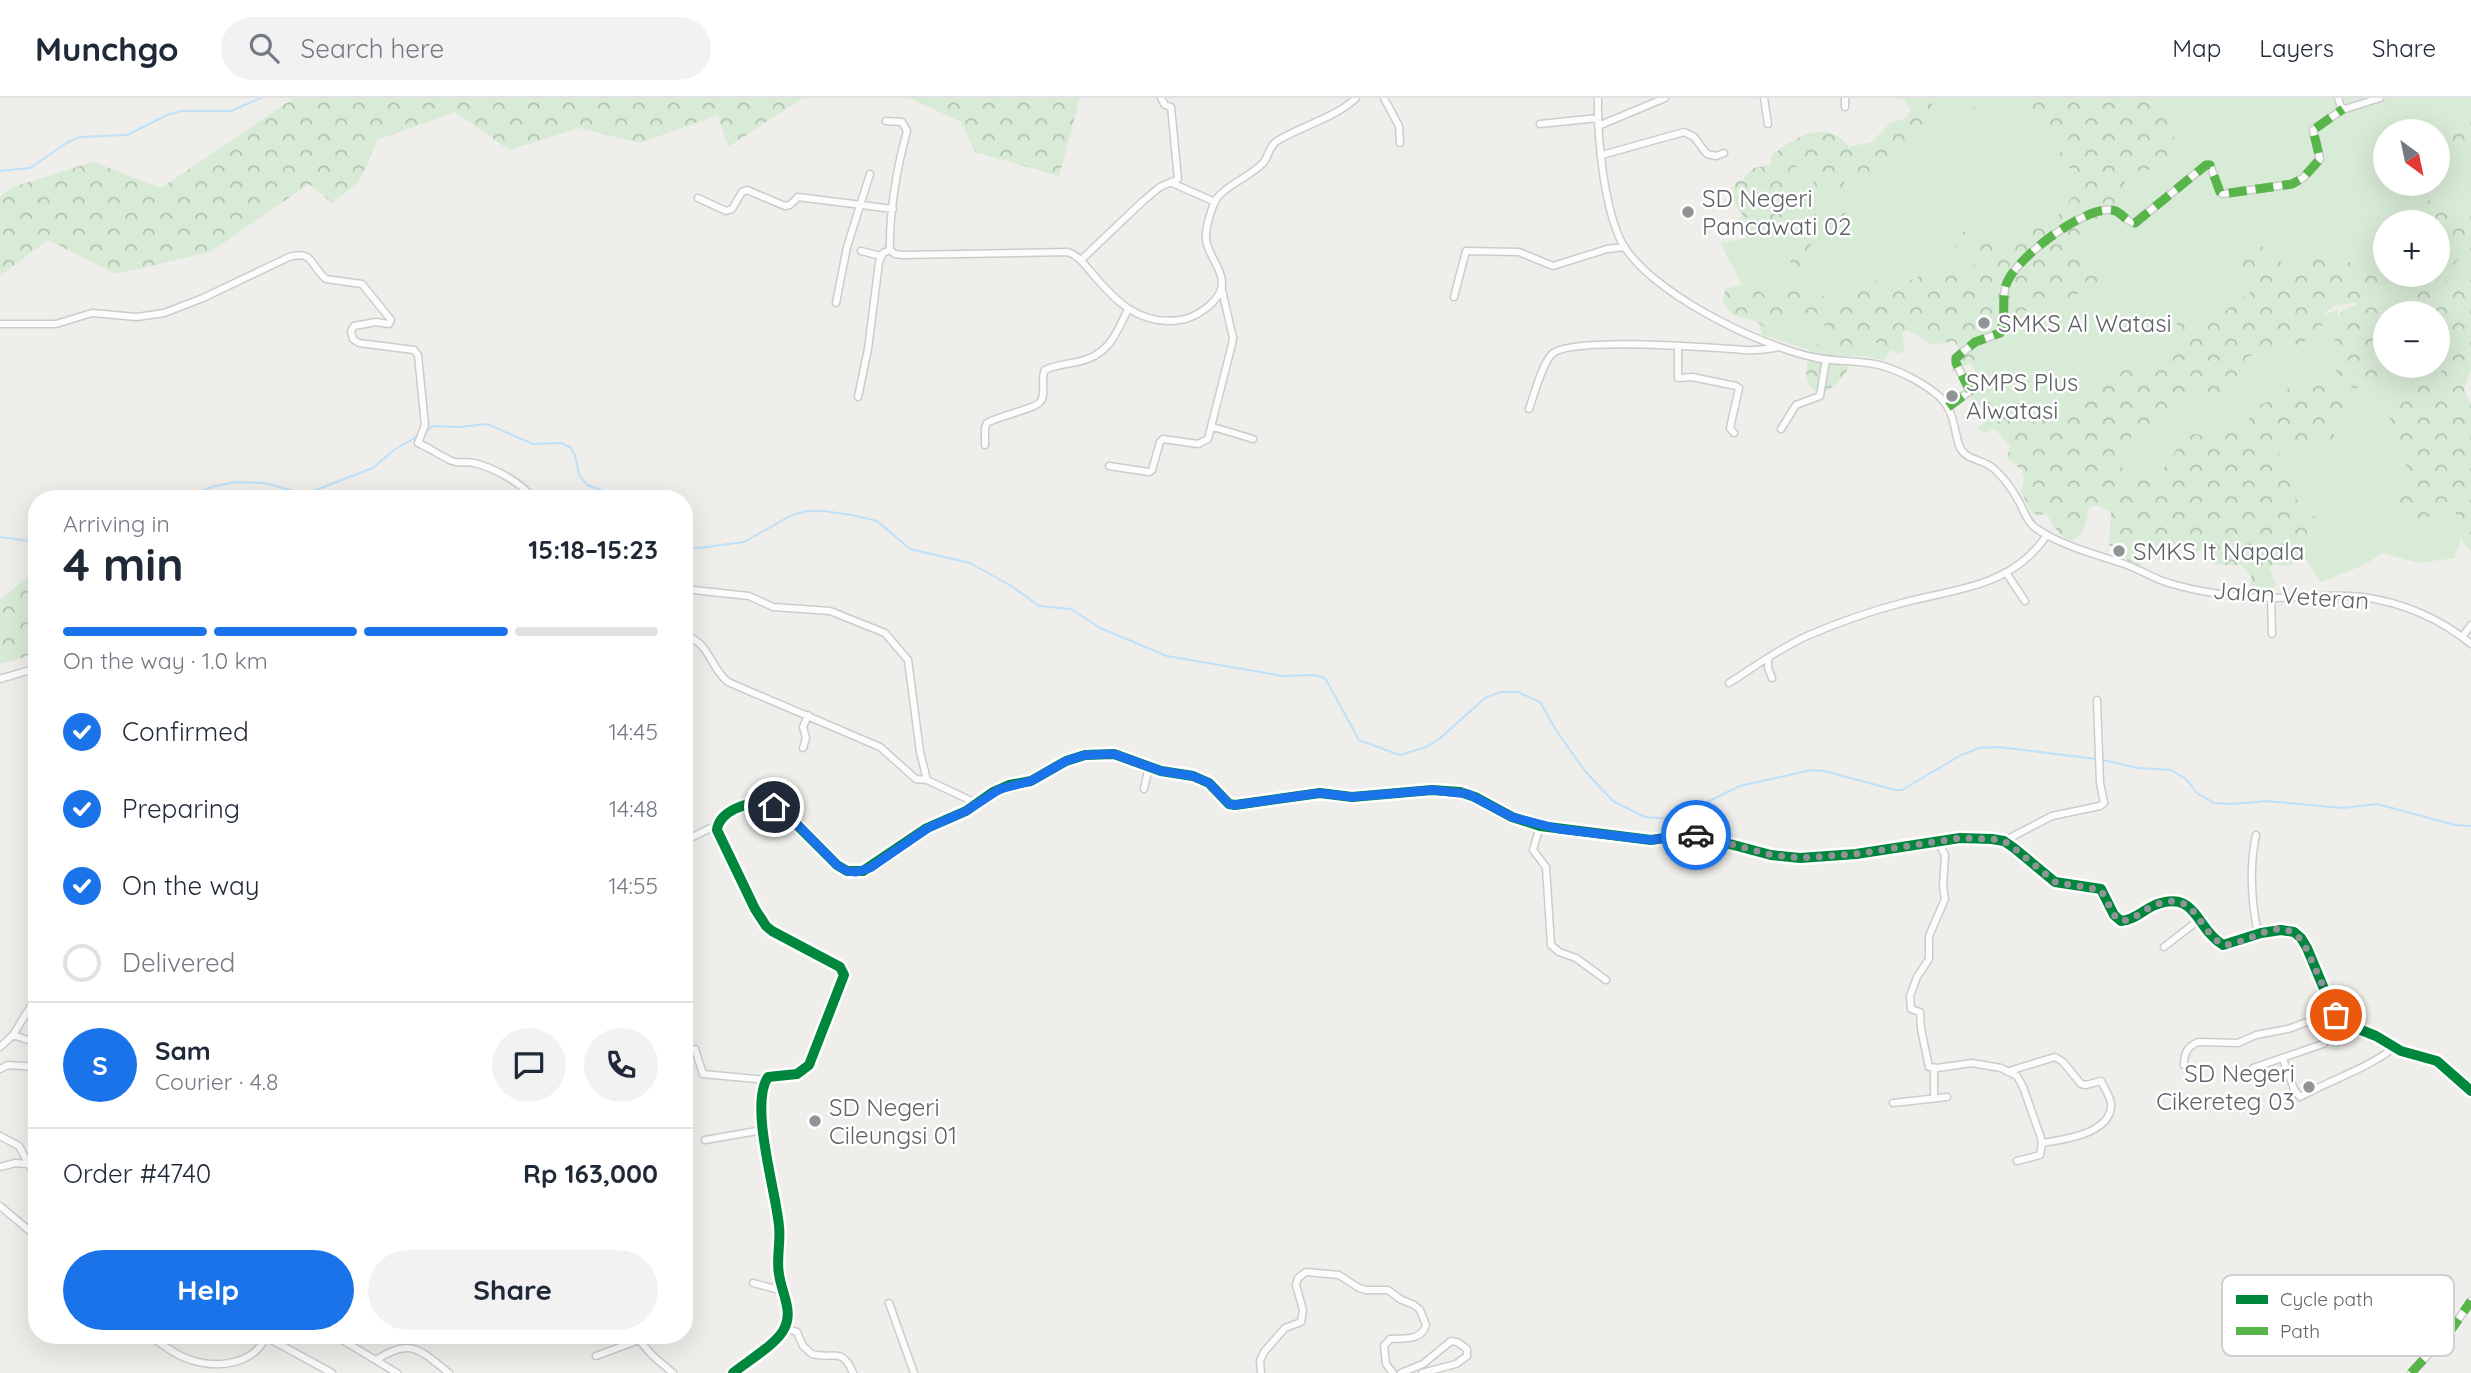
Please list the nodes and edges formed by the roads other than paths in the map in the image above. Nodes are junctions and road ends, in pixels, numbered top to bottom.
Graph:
1 (1161, 98) edge
2 (1356, 98) edge
3 (1384, 98) edge
4 (1598, 98) edge
5 (1665, 98) edge
6 (1764, 98) edge
7 (1845, 98) edge
8 (2338, 98) edge
9 (2380, 98) edge
10 (1845, 107) dead end
11 (2343, 108) junction
12 (886, 121) dead end
13 (1598, 122) junction
14 (1541, 124) dead end
15 (1768, 124) dead end
16 (1400, 143) dead end
17 (1724, 153) dead end
18 (1602, 155) junction
19 (870, 174) dead end
20 (1172, 183) junction
21 (698, 198) dead end
22 (1214, 202) junction
23 (862, 205) junction
24 (893, 209) junction
25 (1625, 247) junction
26 (861, 250) dead end
27 (890, 250) junction
28 (881, 256) junction
29 (1081, 260) junction
30 (1221, 288) junction
31 (1454, 297) dead end
32 (836, 303) dead end
33 (1128, 309) junction
34 (0, 324) edge
35 (1678, 346) junction
36 (1781, 347) junction
37 (1826, 359) junction
38 (858, 397) dead end
39 (1948, 408) junction
40 (1529, 409) dead end
41 (1213, 426) junction
42 (1781, 429) dead end
43 (1734, 433) dead end
44 (1254, 439) dead end
45 (985, 445) dead end
46 (1110, 466) dead end
47 (527, 490) edge
48 (2047, 534) junction
49 (2007, 573) junction
50 (693, 590) edge
51 (2272, 598) junction
52 (2025, 601) dead end
53 (2471, 625) edge
54 (2272, 634) dead end
55 (2462, 637) junction
56 (693, 639) edge
57 (2471, 645) edge
58 (1768, 659) junction
59 (28, 671) edge
60 (1772, 678) dead end
61 (0, 679) edge
62 (1729, 683) dead end
63 (2097, 700) dead end
64 (808, 715) junction
65 (803, 748) dead end
66 (1149, 766) junction
67 (927, 780) junction
68 (1144, 789) dead end
69 (976, 803) junction
70 (717, 825) junction
71 (1540, 826) junction
72 (2256, 835) dead end
73 (693, 837) edge
74 (1937, 840) junction
75 (2004, 841) junction
76 (2200, 919) junction
77 (2258, 933) junction
78 (2164, 947) dead end
79 (1606, 981) dead end
80 (28, 1011) edge
81 (2334, 1012) junction
82 (2344, 1024) junction
83 (13, 1035) junction
84 (28, 1040) edge
85 (2395, 1046) junction
86 (0, 1047) edge
87 (695, 1049) dead end
88 (2283, 1059) junction
89 (2184, 1065) dead end
90 (28, 1066) edge
91 (1934, 1068) junction
92 (2253, 1068) dead end
93 (0, 1069) edge
94 (2009, 1071) junction
95 (766, 1080) junction
96 (2471, 1091) edge
97 (1947, 1097) dead end
98 (1934, 1098) junction
99 (1893, 1103) dead end
100 (763, 1130) junction
101 (0, 1136) edge
102 (705, 1140) dead end
103 (2042, 1143) junction
104 (2017, 1161) dead end
105 (27, 1163) joint
106 (0, 1167) edge
107 (0, 1206) edge
108 (28, 1229) edge
109 (753, 1283) dead end
110 (783, 1290) junction
111 (2471, 1301) edge
112 (889, 1303) dead end
113 (2454, 1326) edge
114 (785, 1328) junction
115 (165, 1344) edge
116 (261, 1344) edge
117 (280, 1344) edge
118 (349, 1344) edge
119 (626, 1344) edge
120 (642, 1344) edge
121 (596, 1356) dead end
122 (2427, 1356) edge
123 (376, 1360) junction
124 (332, 1373) edge
125 (397, 1373) edge
126 (449, 1373) edge
127 (673, 1373) edge
128 (733, 1373) edge
129 (853, 1373) edge
130 (914, 1373) edge
131 (1261, 1373) edge
132 (1393, 1373) edge
133 (1401, 1373) edge
134 (1422, 1373) edge
135 (2411, 1373) edge

1 - 20 street
2 - 22 street
3 - 16 street
4 - 13 street
5 - 13 street
6 - 15 street
7 - 10 street
8 - 11 street
9 - 11 street
11 - 39 street
12 - 24 street
13 - 14 street
13 - 18 street
17 - 18 street
18 - 25 street
19 - 23 street
20 - 22 street
20 - 29 street
21 - 23 street
22 - 30 street
23 - 24 street
23 - 32 street
24 - 27 street
25 - 31 street
25 - 36 street
26 - 28 street
27 - 28 street
27 - 29 street
28 - 38 street
29 - 33 street
30 - 33 street
30 - 41 street
33 - 45 street
34 - 47 street
35 - 36 street
35 - 40 street
35 - 43 street
36 - 37 street
37 - 39 street
37 - 42 street
39 - 48 street, Jalan Veteran
41 - 44 street
41 - 46 street
48 - 49 street
48 - 51 street, Jalan Veteran
49 - 52 street
49 - 58 street
50 - 67 street
51 - 54 street
51 - 55 street, Jalan Veteran
53 - 55 street
55 - 57 street, Jalan Veteran
56 - 64 street
58 - 60 street
58 - 62 street
59 - 61 street
63 - 75 street
64 - 65 street
64 - 67 street
66 - 68 street
66 - 69 street
66 - 71 street
67 - 69 street
69 - 70 street
70 - 73 street
70 - 95 street
71 - 74 street
71 - 79 street
72 - 77 street
74 - 75 street
74 - 91 street
75 - 76 street
76 - 77 street
76 - 78 street
77 - 81 street
80 - 83 street
81 - 82 street
81 - 89 street
82 - 85 street
82 - 88 street
83 - 84 street
83 - 86 street
85 - 88 street
85 - 96 street
87 - 95 street
88 - 92 street
90 - 93 street
91 - 94 street
91 - 98 street
94 - 103 street
94 - 103 street
95 - 100 street
97 - 98 street
98 - 99 street
100 - 102 street
100 - 110 street
101 - 105 street
103 - 104 street
105 - 106 street
107 - 108 street
109 - 110 street
110 - 114 street
111 - 113 street
112 - 130 street
114 - 128 street
114 - 129 street
115 - 116 street
117 - 124 street
118 - 123 street
119 - 121 street
120 - 127 street
122 - 135 street
123 - 125 street
123 - 126 street
131 - 132 street
133 - 134 street

